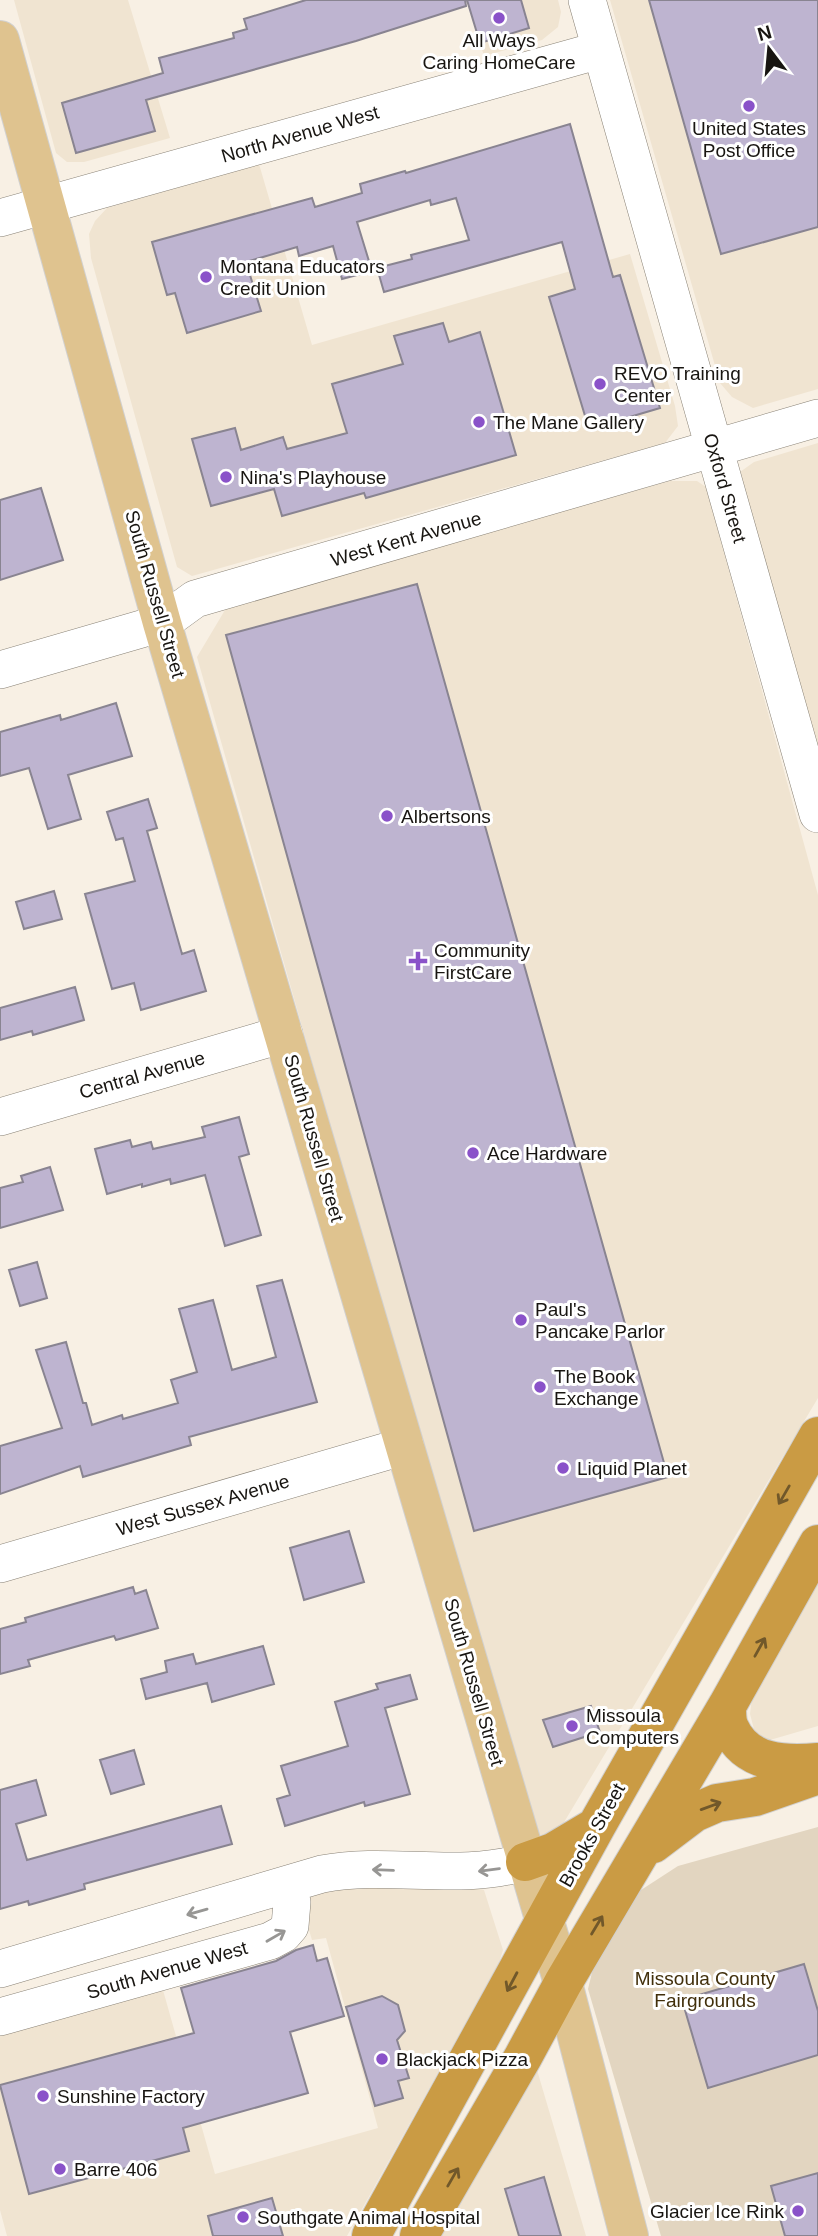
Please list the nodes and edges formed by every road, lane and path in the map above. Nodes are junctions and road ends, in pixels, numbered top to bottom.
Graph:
1 (587, 0) edge
2 (0, 40) edge
3 (600, 50) junction
4 (46, 204) junction
5 (0, 218) edge
6 (818, 418) edge
7 (714, 448) junction
8 (162, 623) junction
9 (0, 670) edge
10 (818, 814) edge
11 (284, 1034) junction
12 (0, 1117) edge
13 (818, 1436) edge
14 (405, 1446) junction
15 (818, 1544) edge
16 (0, 1564) edge
17 (731, 1721) junction
18 (818, 1762) edge
19 (818, 1776) edge
20 (597, 1825) junction
21 (636, 1859) junction
22 (525, 1862) junction
23 (286, 1886) junction
24 (543, 1921) junction
25 (120, 1934) junction
26 (0, 1969) edge
27 (562, 1983) junction
28 (0, 1993) edge
29 (0, 2017) edge
30 (371, 2236) edge
31 (419, 2236) edge
32 (629, 2236) edge

1 - 3 street, Oxford Street
2 - 4 main road, South Russell Street
3 - 4 street, North Avenue West
3 - 7 street, Oxford Street
4 - 5 street, North Avenue West
4 - 8 main road, South Russell Street
6 - 7 street, West Kent Avenue
7 - 8 street, West Kent Avenue
7 - 10 street, Oxford Street
8 - 9 street, West Kent Avenue
8 - 11 main road, South Russell Street
11 - 12 street, Central Avenue
11 - 14 main road, South Russell Street
13 -> 20 highway, Brooks Street
14 - 16 street, West Sussex Avenue
14 - 22 main road, South Russell Street
17 -> 15 highway
17 - 18 highway
17 - 21 highway
21 -> 19 highway
20 - 22 highway
20 - 24 highway, Brooks Street
27 -> 21 highway
22 -> 23 street
22 - 24 main road, South Russell Street
23 -> 25 street
29 -> 23 street, South Avenue West
24 - 27 main road, South Russell Street
24 -> 30 highway, Brooks Street
25 - 26 street
25 - 28 street
31 -> 27 highway
27 - 32 main road, South Russell Street

